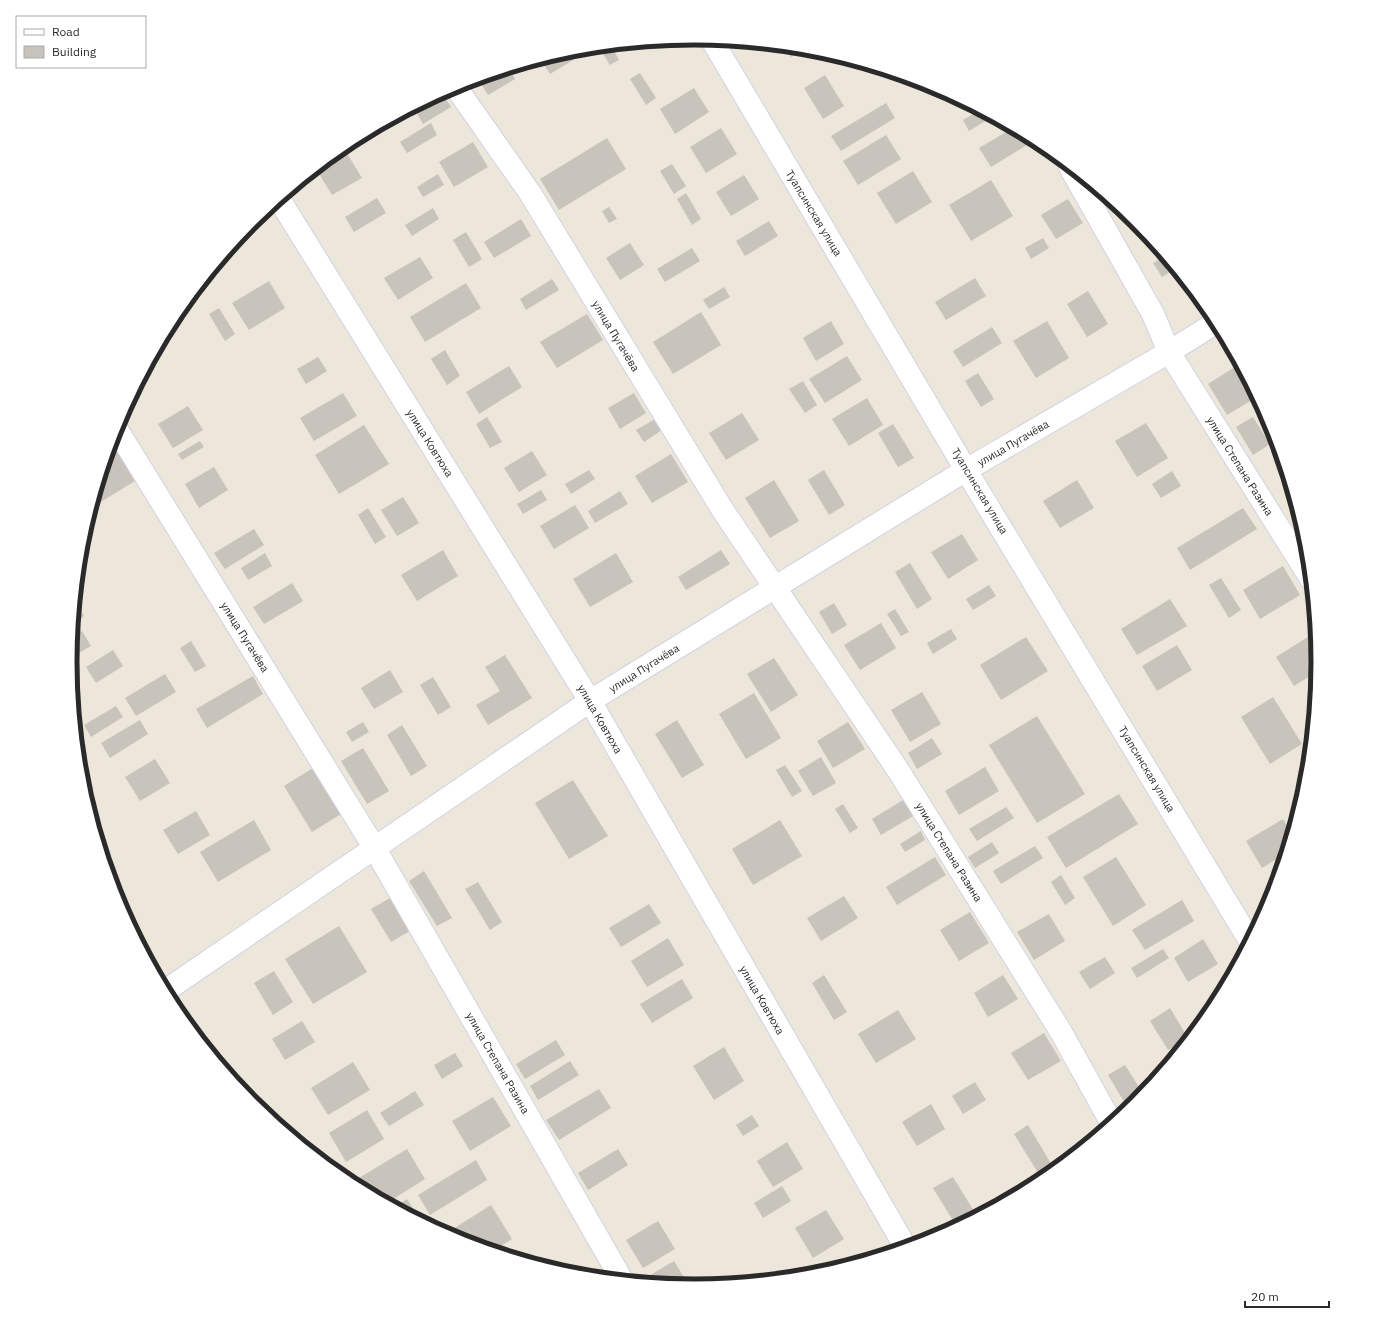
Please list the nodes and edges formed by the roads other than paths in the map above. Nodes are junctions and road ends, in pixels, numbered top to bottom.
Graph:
1 (715, 46) edge
2 (459, 92) edge
3 (1076, 178) edge
4 (282, 203) edge
5 (1212, 325) edge
6 (1169, 352) junction
7 (121, 435) edge
8 (966, 470) junction
9 (1305, 569) edge
10 (776, 586) junction
11 (590, 701) junction
12 (374, 847) junction
13 (1248, 937) edge
14 (170, 988) edge
15 (1110, 1120) edge
16 (903, 1243) edge
17 (619, 1276) edge

1 - 8 street, Туапсинская улица
2 - 10 street, улица Пугачёва
3 - 6 street
4 - 11 street, улица Ковтюха
5 - 6 street, улица Пугачёва
6 - 8 street, улица Пугачёва
6 - 9 street, улица Степана Разина
7 - 12 street, улица Пугачёва
8 - 10 street, улица Пугачёва
8 - 13 street, Туапсинская улица
10 - 11 street, улица Пугачёва
10 - 15 street, улица Степана Разина
11 - 12 street, улица Пугачёва
11 - 16 street, улица Ковтюха
12 - 14 street, улица Пугачёва
12 - 17 street, улица Степана Разина

